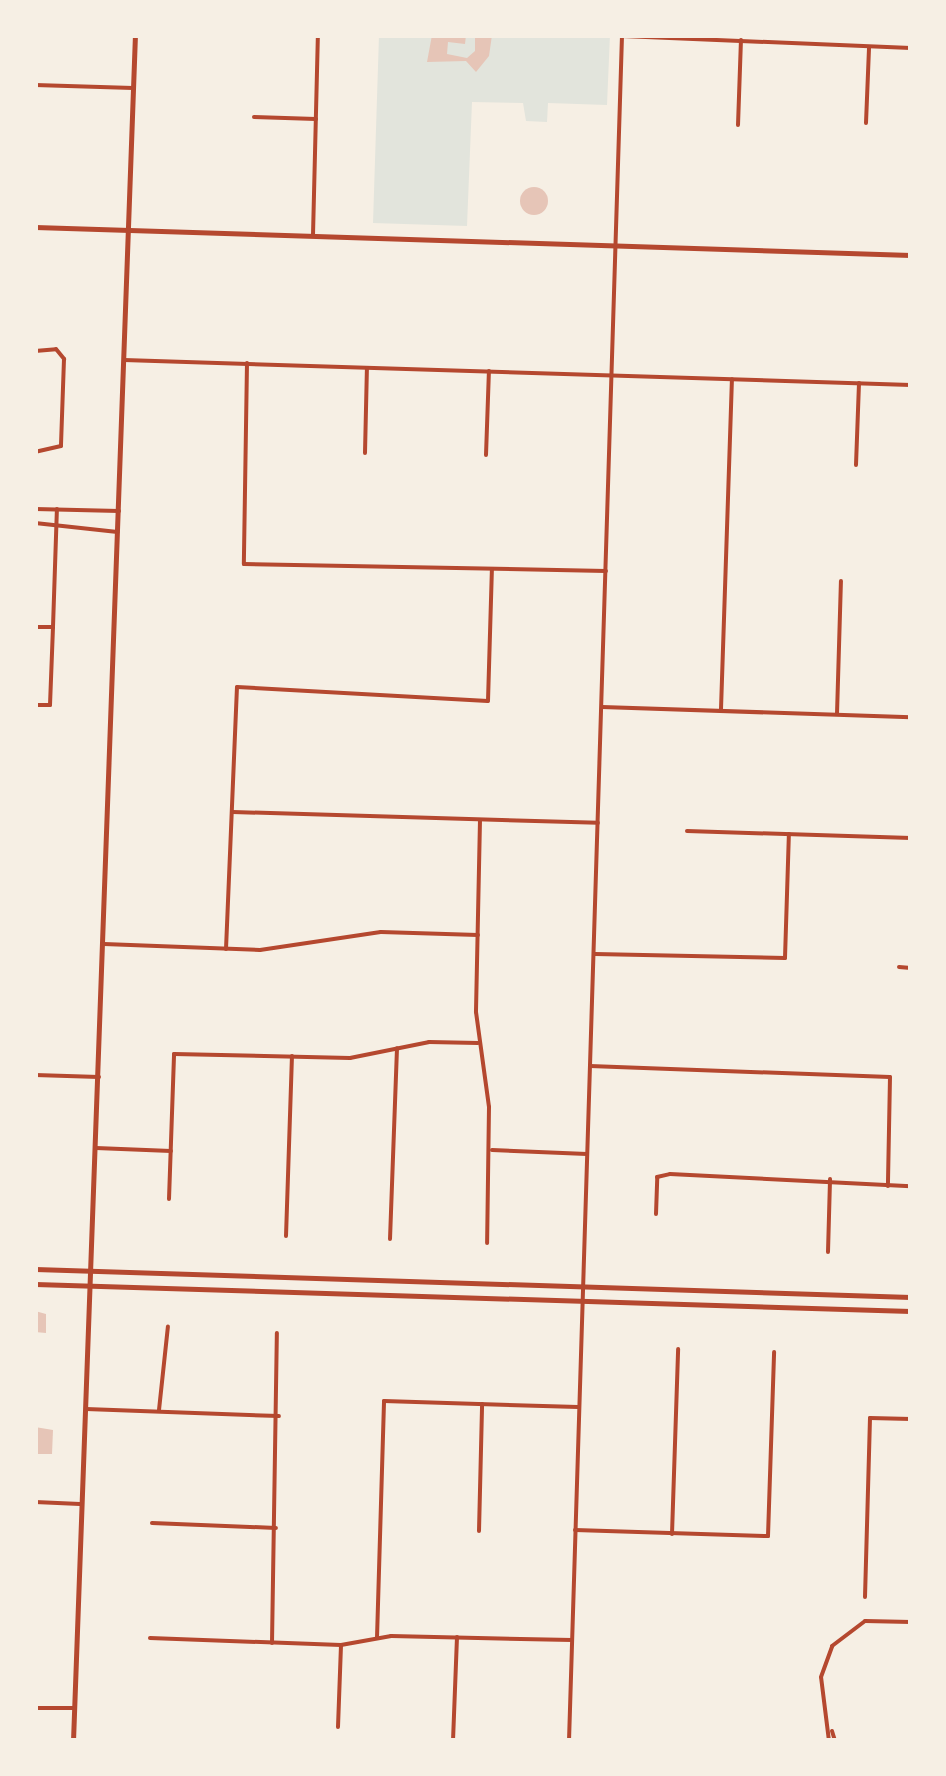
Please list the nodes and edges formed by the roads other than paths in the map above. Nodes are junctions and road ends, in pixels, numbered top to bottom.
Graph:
1 (135, 35) edge
2 (318, 35) edge
3 (622, 36) edge
4 (741, 40) junction
5 (869, 47) junction
6 (911, 48) edge
7 (35, 84) edge
8 (133, 88) junction
9 (254, 117) dead end
10 (316, 119) junction
11 (866, 123) dead end
12 (738, 124) dead end
13 (35, 228) edge
14 (129, 231) junction
15 (312, 237) junction
16 (615, 246) junction
17 (911, 256) edge
18 (35, 351) edge
19 (124, 360) junction
20 (247, 363) junction
21 (368, 368) junction
22 (489, 371) junction
23 (612, 375) junction
24 (732, 378) junction
25 (859, 383) junction
26 (911, 385) edge
27 (35, 452) edge
28 (365, 453) dead end
29 (486, 455) dead end
30 (856, 466) dead end
31 (35, 509) edge
32 (57, 510) junction
33 (119, 511) junction
34 (35, 523) edge
35 (56, 524) junction
36 (118, 532) junction
37 (492, 569) junction
38 (606, 571) junction
39 (841, 580) dead end
40 (35, 627) edge
41 (54, 627) junction
42 (35, 705) edge
43 (602, 706) junction
44 (721, 710) junction
45 (837, 714) junction
46 (911, 717) edge
47 (232, 812) junction
48 (480, 820) junction
49 (598, 824) junction
50 (688, 831) dead end
51 (790, 834) junction
52 (911, 838) edge
53 (478, 935) junction
54 (104, 944) junction
55 (226, 949) junction
56 (594, 954) junction
57 (899, 968) dead end
58 (911, 968) edge
59 (478, 1043) junction
60 (397, 1048) junction
61 (292, 1056) junction
62 (590, 1066) junction
63 (35, 1075) edge
64 (99, 1077) junction
65 (96, 1148) junction
66 (490, 1150) junction
67 (171, 1151) junction
68 (587, 1154) junction
69 (830, 1179) junction
70 (888, 1186) junction
71 (911, 1186) edge
72 (169, 1199) dead end
73 (656, 1214) dead end
74 (286, 1236) dead end
75 (390, 1239) dead end
76 (487, 1242) dead end
77 (828, 1252) dead end
78 (35, 1269) edge
79 (91, 1271) junction
80 (35, 1284) edge
81 (90, 1286) junction
82 (584, 1286) junction
83 (911, 1297) edge
84 (583, 1300) junction
85 (911, 1311) edge
86 (168, 1326) dead end
87 (278, 1333) dead end
88 (678, 1349) dead end
89 (774, 1352) dead end
90 (482, 1404) junction
91 (578, 1407) junction
92 (86, 1409) junction
93 (159, 1412) junction
94 (279, 1416) junction
95 (911, 1420) edge
96 (35, 1502) edge
97 (82, 1504) junction
98 (152, 1522) dead end
99 (276, 1528) junction
100 (576, 1530) junction
101 (480, 1532) dead end
102 (672, 1534) junction
103 (865, 1597) dead end
104 (911, 1622) edge
105 (457, 1637) junction
106 (150, 1638) dead end
107 (377, 1638) junction
108 (572, 1640) junction
109 (272, 1642) junction
110 (341, 1645) junction
111 (35, 1708) edge
112 (74, 1708) junction
113 (338, 1727) dead end
114 (73, 1741) edge
115 (454, 1741) edge
116 (569, 1741) edge
117 (832, 1741) edge

1 - 8 main road
2 - 10 street
3 - 4 street
3 - 16 street
4 - 5 street
4 - 12 street
5 - 6 street
5 - 11 street
7 - 8 street
8 - 14 main road
9 - 10 street
10 - 15 street
13 - 14 main road
14 - 15 main road
14 - 19 main road
15 - 16 main road
16 - 17 main road
16 - 23 street
18 - 27 street
19 - 20 street
19 - 33 main road
20 - 21 street
20 - 37 street
21 - 22 street
21 - 28 street
22 - 23 street
22 - 29 street
23 - 24 street
23 - 38 street
24 - 25 street
24 - 44 street
25 - 26 street
25 - 30 street
31 - 32 street
32 - 33 street
32 - 35 street
33 - 36 main road
34 - 35 street
35 - 36 street
35 - 41 street
36 - 54 main road
37 - 38 street
37 - 47 street
38 - 43 street
39 - 45 street
40 - 41 street
41 - 42 street
43 - 44 street
43 - 49 street
44 - 45 street
45 - 46 street
47 - 48 street
47 - 55 street
48 - 49 street
48 - 53 street
49 - 56 street
50 - 51 street
51 - 52 street
51 - 56 street
53 - 55 street
53 - 59 street
54 - 55 street
54 - 64 main road
56 - 62 street
57 - 58 street
59 - 60 street
59 - 66 street
60 - 61 street
60 - 75 street
61 - 67 street
61 - 74 street
62 - 68 street
62 - 70 street
63 - 64 street
64 - 65 main road
65 - 67 street
65 - 79 main road
66 - 68 street
66 - 76 street
67 - 72 street
68 - 82 street
69 - 70 street
69 - 73 street
69 - 77 street
70 - 71 street
78 - 79 main road
79 - 81 main road
79 - 82 main road
80 - 81 main road
81 - 84 main road
81 - 92 main road
82 - 83 main road
82 - 84 street
84 - 85 main road
84 - 91 street
86 - 93 street
87 - 94 street
88 - 102 street
89 - 102 street
90 - 91 street
90 - 101 street
90 - 107 street
91 - 100 street
92 - 93 street
92 - 97 main road
93 - 94 street
94 - 99 street
95 - 103 street
96 - 97 street
97 - 112 main road
98 - 99 street
99 - 109 street
100 - 102 street
100 - 108 street
104 - 117 street
105 - 107 street
105 - 108 street
105 - 115 street
106 - 109 street
107 - 110 street
108 - 116 street
109 - 110 street
110 - 113 street
111 - 112 street
112 - 114 main road

